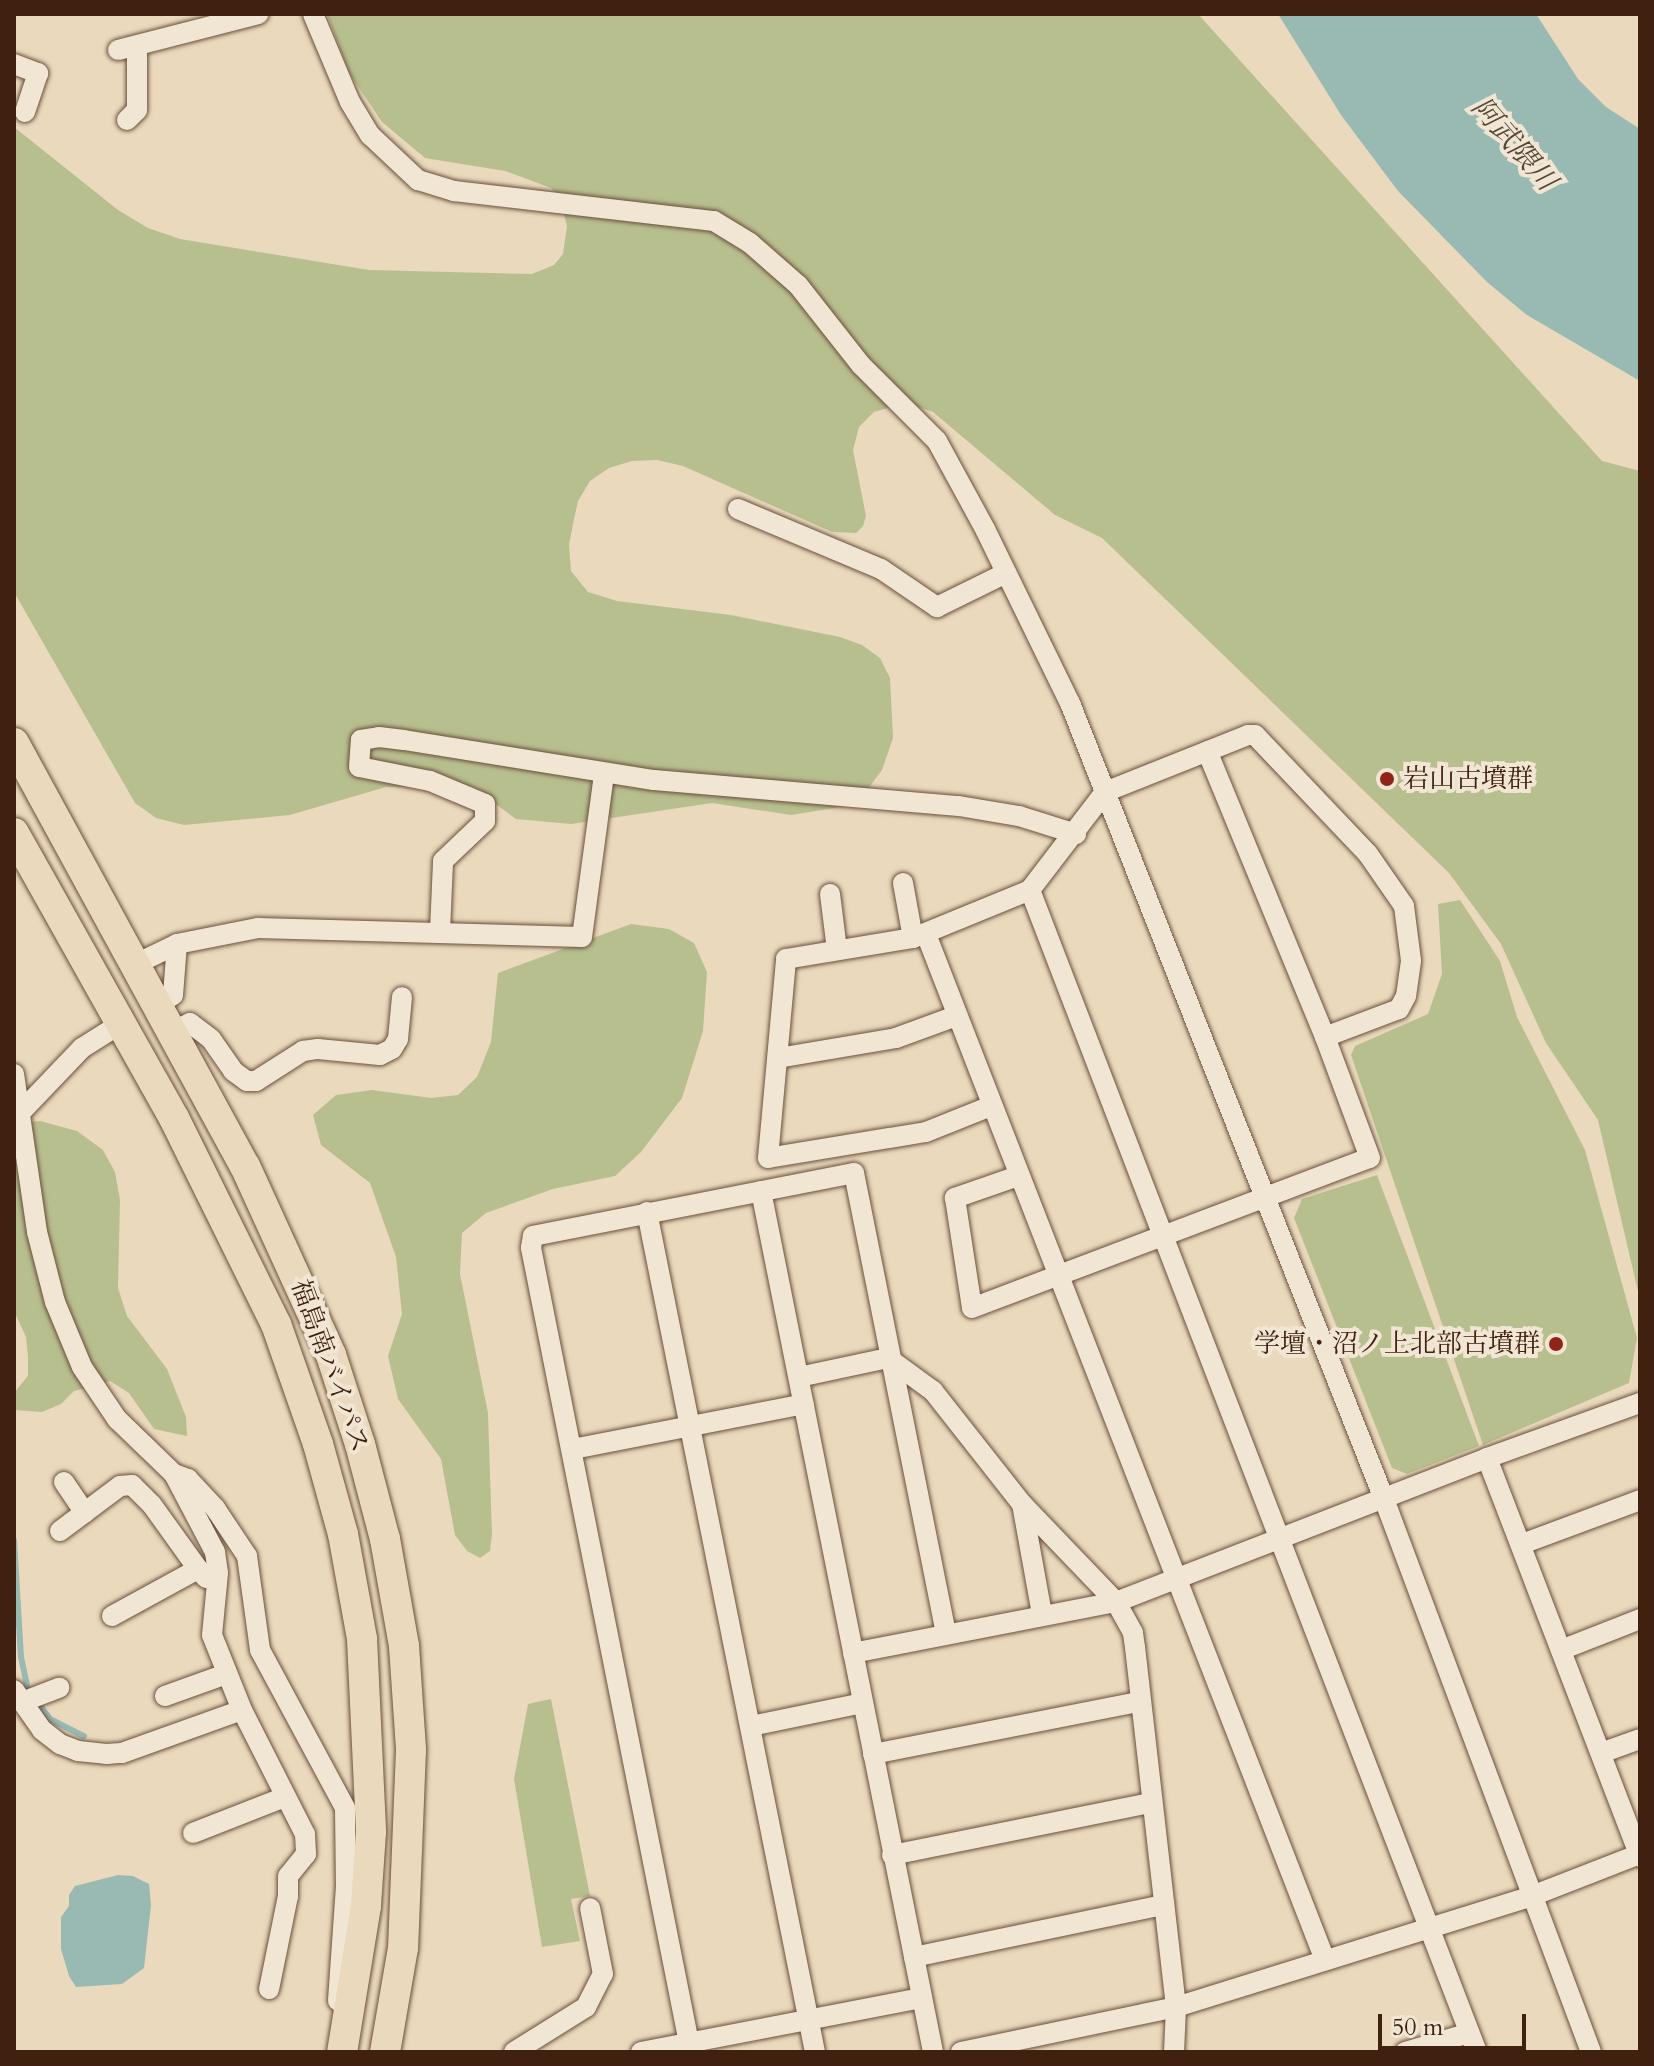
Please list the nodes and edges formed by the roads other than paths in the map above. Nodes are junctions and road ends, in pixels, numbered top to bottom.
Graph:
1 (258, 14) edge
2 (313, 14) edge
3 (14, 64) edge
4 (25, 112) dead end
5 (127, 120) dead end
6 (738, 509) dead end
7 (1006, 573) junction
8 (14, 743) edge
9 (1207, 751) junction
10 (604, 775) junction
11 (1105, 792) junction
12 (14, 833) edge
13 (1076, 834) junction
14 (903, 883) dead end
15 (1030, 890) junction
16 (830, 894) dead end
17 (440, 931) junction
18 (919, 936) junction
19 (177, 944) junction
20 (837, 950) junction
21 (134, 965) junction
22 (402, 997) dead end
23 (156, 1006) junction
24 (956, 1016) junction
25 (120, 1024) junction
26 (171, 1032) junction
27 (1325, 1037) junction
28 (778, 1058) junction
29 (14, 1074) edge
30 (991, 1106) junction
31 (18, 1115) junction
32 (1018, 1176) junction
33 (761, 1191) junction
34 (1264, 1197) junction
35 (647, 1212) junction
36 (1163, 1238) junction
37 (1058, 1276) junction
38 (888, 1358) junction
39 (799, 1377) junction
40 (1640, 1403) edge
41 (804, 1404) junction
42 (690, 1428) junction
43 (573, 1449) junction
44 (1487, 1458) junction
45 (174, 1474) junction
46 (64, 1482) dead end
47 (1384, 1499) junction
48 (1640, 1500) edge
49 (1022, 1504) junction
50 (85, 1513) junction
51 (60, 1531) dead end
52 (1279, 1540) junction
53 (1522, 1544) junction
54 (198, 1569) junction
55 (1175, 1579) junction
56 (214, 1586) junction
57 (1116, 1602) junction
58 (1042, 1614) junction
59 (112, 1616) dead end
60 (1640, 1619) edge
61 (946, 1634) junction
62 (1561, 1650) junction
63 (853, 1653) junction
64 (226, 1674) junction
65 (59, 1688) dead end
66 (18, 1696) edge
67 (165, 1696) dead end
68 (1138, 1702) junction
69 (863, 1703) junction
70 (242, 1710) junction
71 (751, 1726) junction
72 (1640, 1739) edge
73 (1601, 1753) junction
74 (873, 1754) junction
75 (285, 1797) junction
76 (1150, 1803) junction
77 (193, 1833) dead end
78 (892, 1855) junction
79 (1640, 1855) edge
80 (1532, 1896) junction
81 (1163, 1905) junction
82 (590, 1908) dead end
83 (1430, 1929) junction
84 (914, 1957) junction
85 (1325, 1960) junction
86 (269, 1989) dead end
87 (922, 1998) junction
88 (1176, 2007) junction
89 (809, 2019) junction
90 (1473, 2042) edge
91 (695, 2045) edge
92 (334, 2052) edge
93 (342, 2052) edge
94 (385, 2052) edge
95 (514, 2052) edge
96 (641, 2052) edge
97 (815, 2052) edge
98 (933, 2052) edge
99 (961, 2052) edge
100 (1174, 2052) edge
101 (1405, 2052) edge
102 (1591, 2052) edge

1 - 5 street
2 - 7 street
3 - 4 street
6 - 7 street
7 - 11 street
8 - 21 highway, 福島南バイパス
9 - 11 street
9 - 27 street
9 - 27 street
10 - 13 street
10 - 17 street
10 - 17 street
11 - 13 street
11 - 34 street
12 - 25 highway, 福島南バイパス
13 - 15 street
14 - 18 street
15 - 18 street
15 - 36 street
16 - 20 street
17 - 19 street
18 - 20 street
18 - 24 street
19 - 21 street
19 - 23 street
20 - 28 street
21 - 23 highway, 福島南バイパス
22 - 26 street
23 - 26 highway, 福島南バイパス
24 - 28 street
24 - 30 street
25 - 31 street
25 - 93 highway, 福島南バイパス
26 - 94 highway, 福島南バイパス
27 - 34 street
28 - 30 street
29 - 31 street
30 - 32 street
31 - 45 street
32 - 37 street
32 - 37 street
33 - 35 street
33 - 38 street
33 - 39 street
34 - 36 street
34 - 47 street
35 - 42 street
35 - 43 street
36 - 37 street
36 - 52 street
37 - 55 street
38 - 39 street
38 - 49 street
38 - 61 street
39 - 41 street
40 - 44 street
41 - 42 street
41 - 63 street
42 - 43 street
42 - 71 street
43 - 91 street
44 - 47 street
44 - 53 street
45 - 56 street
45 - 92 street
46 - 50 street
47 - 52 street
47 - 80 street
48 - 53 street
49 - 57 street
49 - 58 street
50 - 51 street
50 - 54 street
52 - 55 street
52 - 83 street
53 - 62 street
54 - 56 street
54 - 59 street
55 - 57 street
55 - 85 street
56 - 64 street
57 - 58 street
57 - 68 street
58 - 61 street
60 - 62 street
61 - 63 street
62 - 73 street
63 - 69 street
64 - 67 street
64 - 70 street
65 - 66 street
66 - 70 street
68 - 74 street
68 - 76 street
69 - 71 street
69 - 74 street
70 - 75 street
71 - 89 street
72 - 73 street
73 - 79 street
74 - 78 street
75 - 77 street
75 - 86 street
76 - 78 street
76 - 81 street
78 - 84 street
79 - 80 street
80 - 83 street
80 - 102 street
81 - 84 street
81 - 88 street
82 - 95 street
83 - 85 street
83 - 90 street
84 - 87 street
85 - 88 street
87 - 89 street
87 - 98 street
88 - 99 street
88 - 100 street
89 - 91 street
89 - 97 street
90 - 101 street
91 - 96 street

